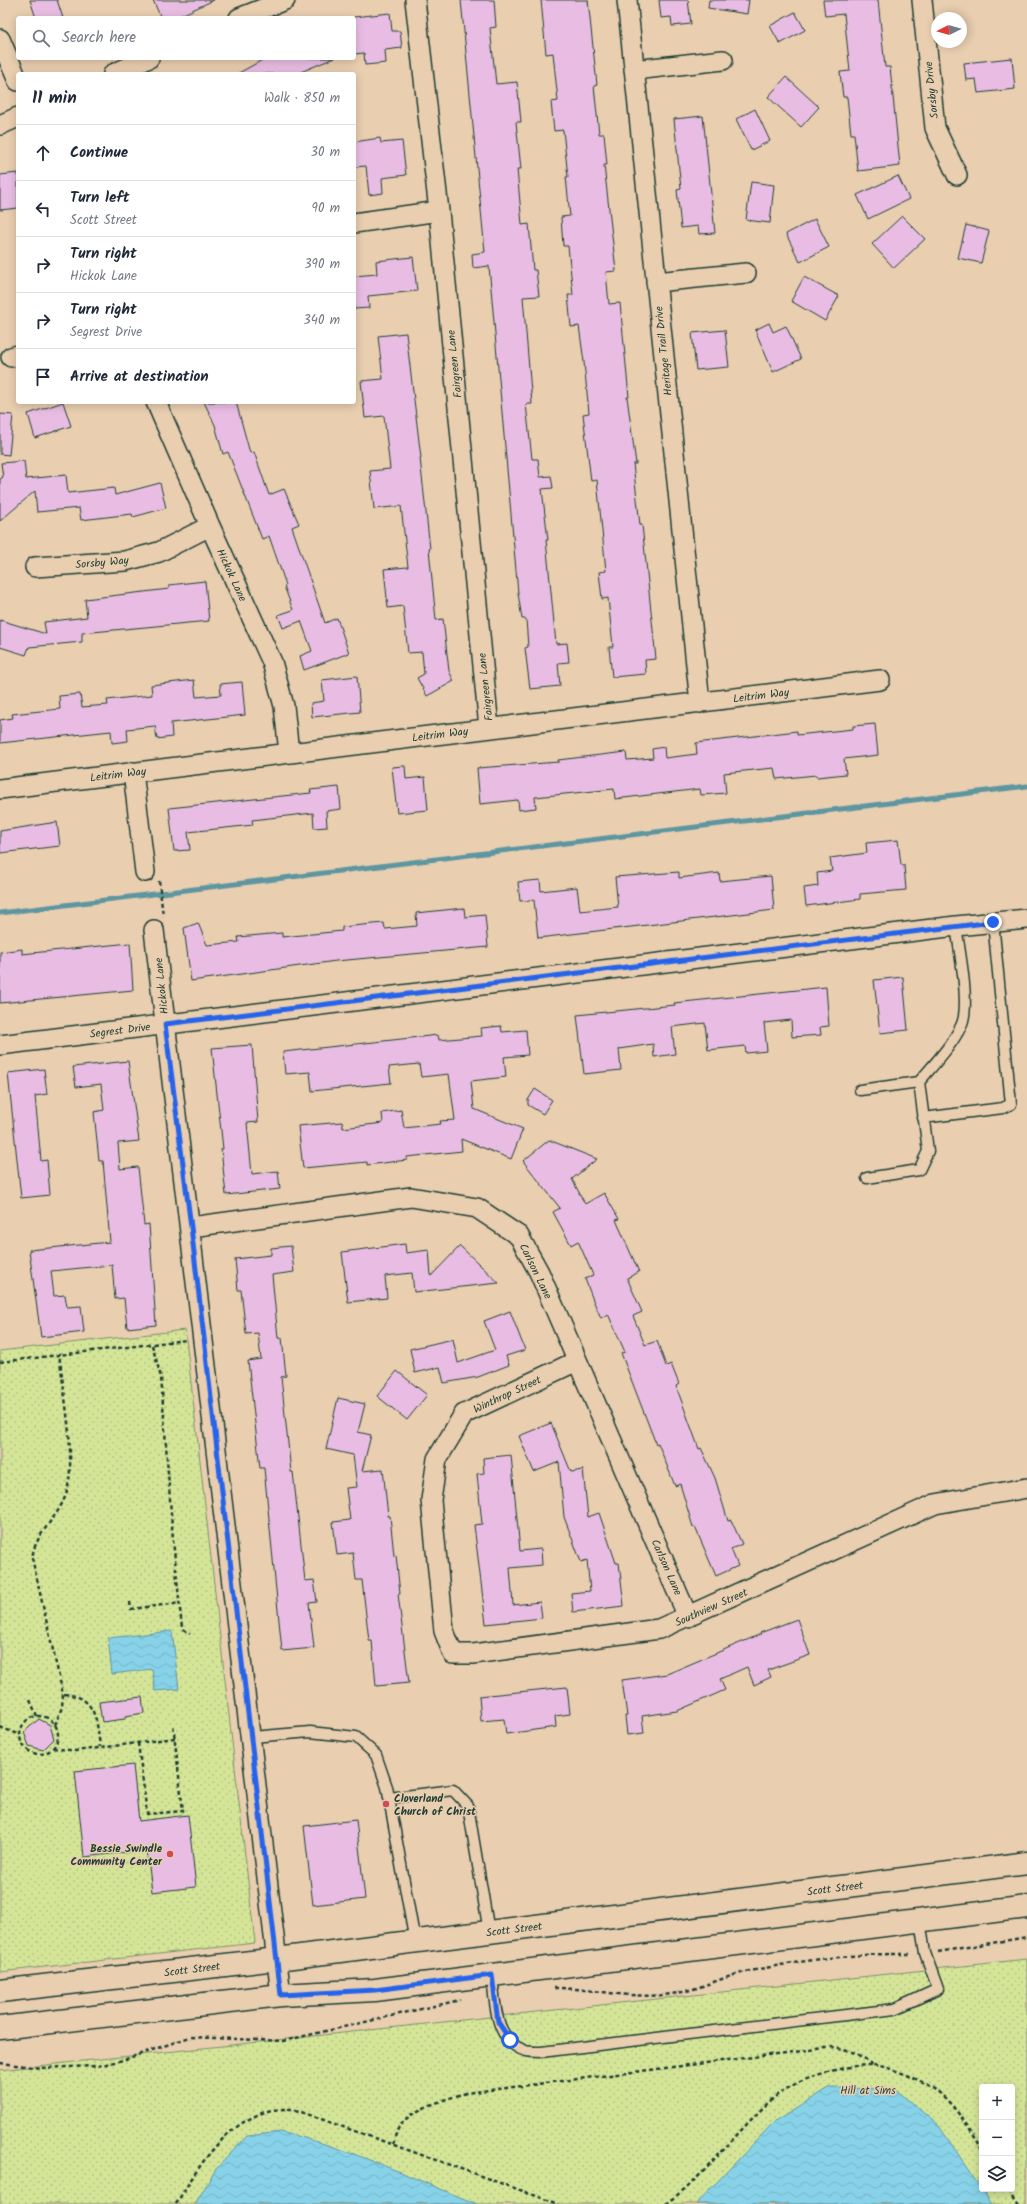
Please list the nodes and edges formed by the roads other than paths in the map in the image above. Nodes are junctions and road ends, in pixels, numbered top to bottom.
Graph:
1 (285, 0) edge
2 (415, 0) edge
3 (627, 0) edge
4 (922, 0) edge
5 (244, 10) edge
6 (0, 39) edge
7 (144, 60) edge
8 (723, 60) dead end
9 (634, 70) junction
10 (118, 72) edge
11 (16, 76) edge
12 (16, 118) edge
13 (0, 125) edge
14 (957, 175) dead end
15 (439, 211) junction
16 (356, 222) edge
17 (746, 273) dead end
18 (656, 282) junction
19 (157, 404) edge
20 (210, 526) junction
21 (35, 567) dead end
22 (880, 680) dead end
23 (700, 703) junction
24 (489, 728) junction
25 (289, 753) junction
26 (133, 772) junction
27 (0, 789) edge
28 (144, 872) dead end
29 (1027, 919) edge
30 (159, 922) road end
31 (993, 922) junction
32 (956, 926) junction
33 (165, 1024) junction
34 (0, 1045) edge
35 (919, 1082) junction
36 (860, 1090) dead end
37 (923, 1118) junction
38 (867, 1178) dead end
39 (191, 1227) junction
40 (577, 1361) junction
41 (1027, 1488) edge
42 (439, 1580) joint
43 (688, 1617) junction
44 (252, 1737) junction
45 (389, 1798) junction
46 (1027, 1863) edge
47 (1027, 1907) edge
48 (920, 1921) junction
49 (489, 1932) junction
50 (415, 1942) junction
51 (277, 1959) junction
52 (492, 1975) junction
53 (0, 1991) edge
54 (281, 1995) junction
55 (0, 2028) edge

1 - 5 street
2 - 15 street, Fairgreen Lane
3 - 9 street, Heritage Trail Drive
4 - 14 street, Sorsby Drive
6 - 11 street
7 - 10 street
8 - 9 street
9 - 18 street, Heritage Trail Drive
12 - 13 street
15 - 16 street
15 - 24 street, Fairgreen Lane
17 - 18 street
18 - 23 street, Heritage Trail Drive
19 - 20 street, Hickok Lane
20 - 21 street, Sorsby Way
20 - 25 street, Hickok Lane
22 - 23 street, Leitrim Way
23 - 24 street, Leitrim Way
24 - 25 street, Leitrim Way
25 - 26 street, Leitrim Way
26 - 27 street, Leitrim Way
26 - 28 street
29 - 31 street, Segrest Drive
30 - 33 street, Hickok Lane
31 - 32 street, Segrest Drive
31 - 37 lane
32 - 33 street, Segrest Drive
32 - 35 lane
33 - 34 street, Segrest Drive
33 - 39 street, Hickok Lane
35 - 36 lane
35 - 37 lane
37 - 38 lane
39 - 40 street, Carlson Lane
39 - 44 street, Hickok Lane
40 - 42 street, Winthrop Street
40 - 43 street, Carlson Lane
41 - 43 street, Southview Street
42 - 43 street, Southview Street
44 - 45 lane
44 - 51 street, Hickok Lane
45 - 49 lane
45 - 50 lane
46 - 49 main road, Scott Street
47 - 48 main road
48 - 52 main road
48 - 52 lane
49 - 50 main road, Scott Street
50 - 51 main road, Scott Street
51 - 53 main road, Scott Street
51 - 54 street, Hickok Lane
52 - 54 main road
54 - 55 main road

